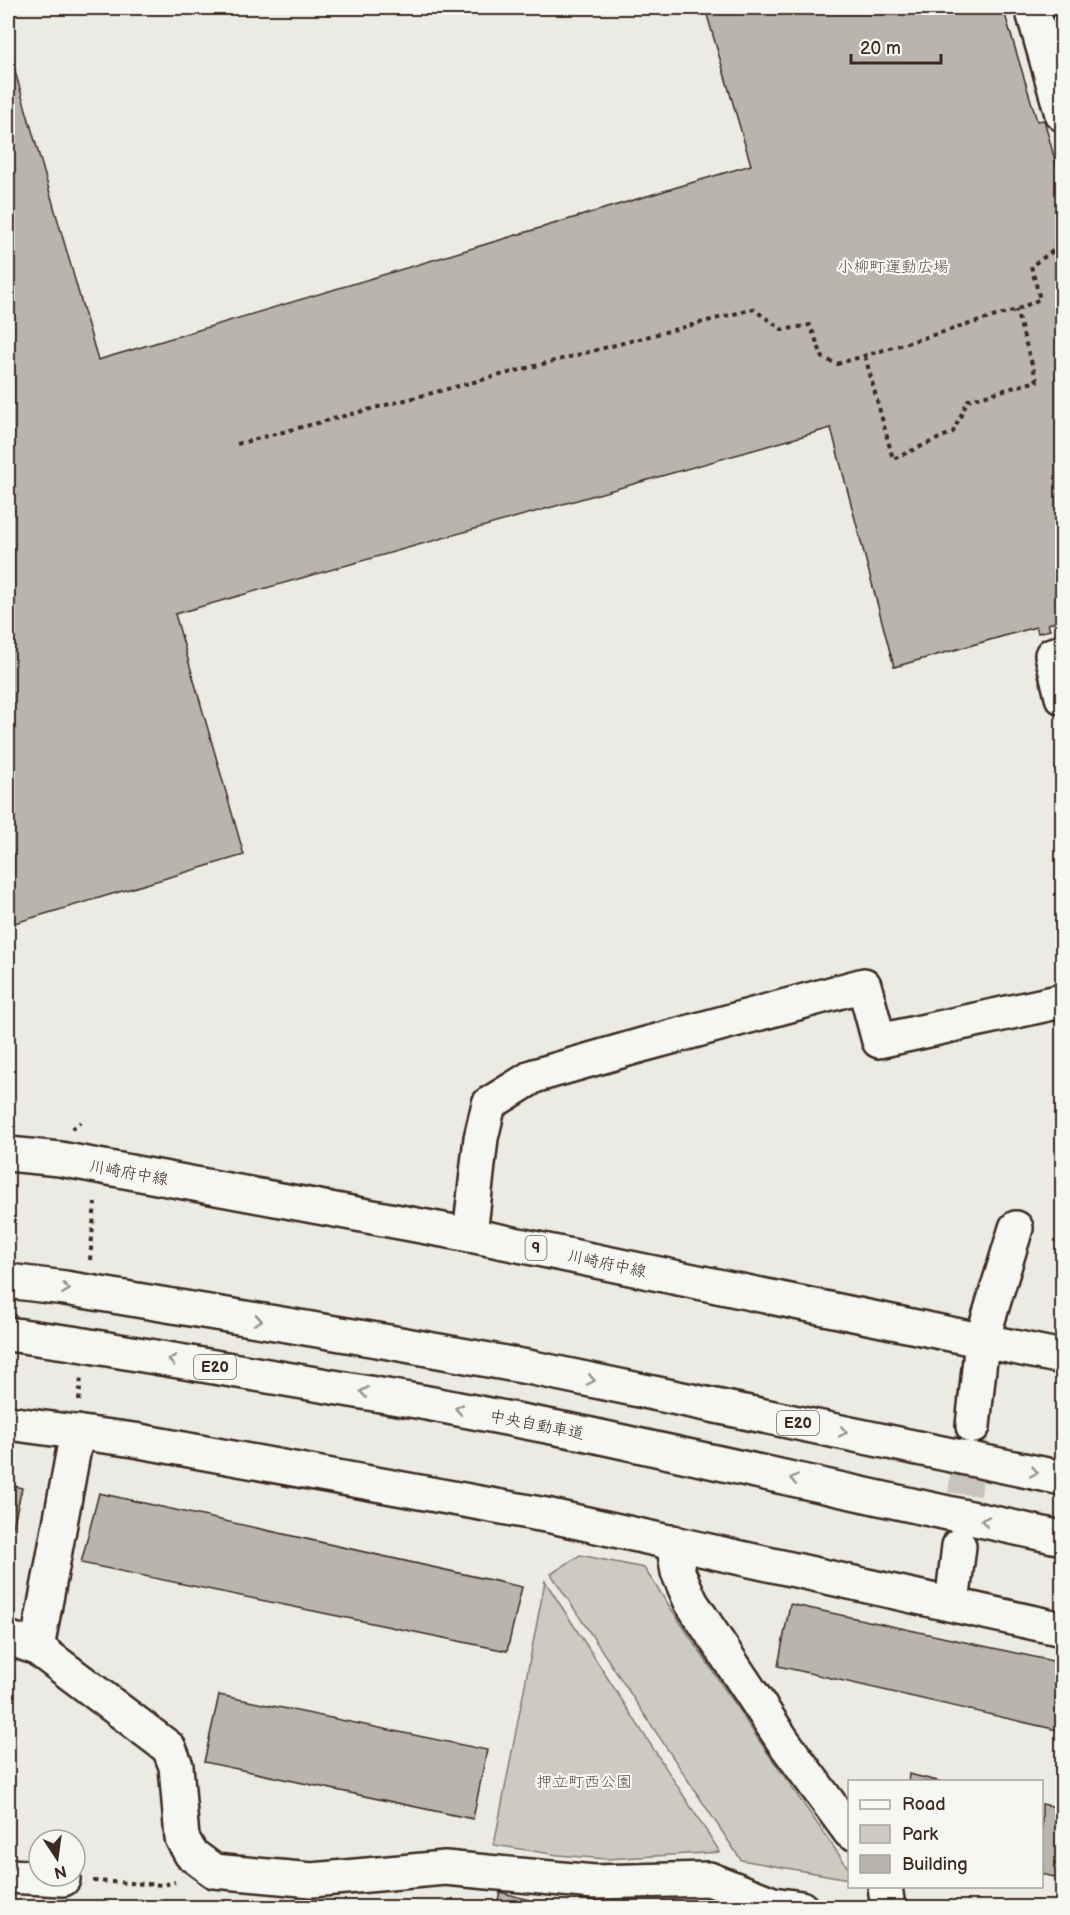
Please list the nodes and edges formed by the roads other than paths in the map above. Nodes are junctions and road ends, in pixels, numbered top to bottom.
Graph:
1 (1032, 8) edge
2 (1062, 114) edge
3 (1062, 652) edge
4 (1062, 697) edge
5 (1062, 1001) edge
6 (8, 1154) edge
7 (1016, 1228) dead end
8 (470, 1235) junction
9 (8, 1281) edge
10 (8, 1334) edge
11 (982, 1340) junction
12 (1062, 1357) edge
13 (8, 1423) edge
14 (973, 1426) tunnel mouth
15 (77, 1432) junction
16 (1062, 1478) edge
17 (1062, 1538) edge
18 (673, 1542) junction
19 (959, 1546) tunnel mouth
20 (952, 1604) junction
21 (1062, 1629) edge
22 (22, 1643) edge
23 (848, 1831) edge
24 (8, 1876) edge
25 (27, 1877) edge
26 (885, 1888) edge
27 (801, 1908) edge
28 (888, 1908) edge

1 - 2 main road
3 - 4 main road
5 - 8 main road
6 - 8 main road, 川崎府中線 / 9
7 - 11 main road
8 - 11 main road, 川崎府中線 / 9
9 -> 16 main road, E20
17 -> 10 main road, 中央自動車道 / E20
11 - 12 main road, 川崎府中線 / 9
11 - 14 main road
13 - 15 main road
15 - 18 main road
15 - 22 main road
18 - 20 main road
18 - 23 main road
19 - 20 main road
20 - 21 main road
22 - 27 main road
24 - 25 main road
26 - 28 main road

